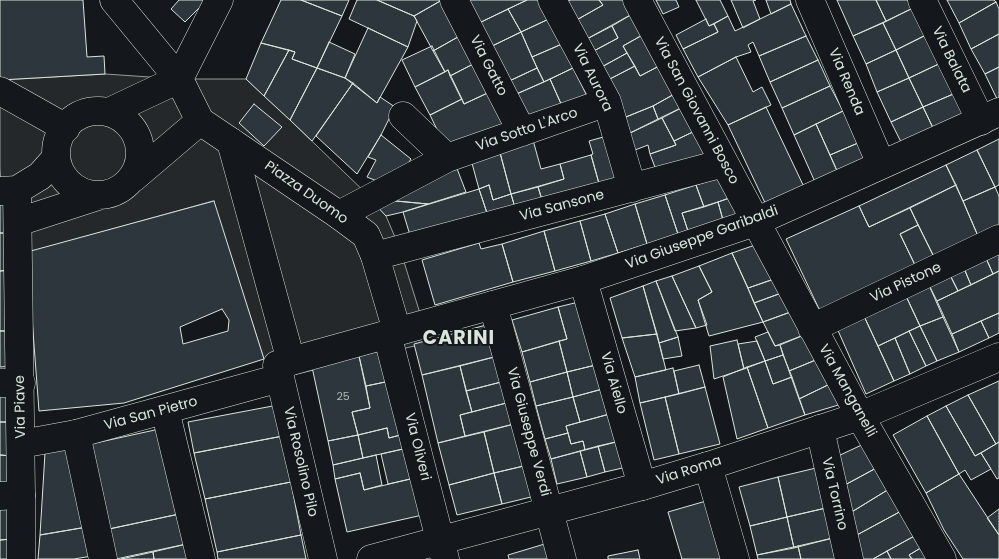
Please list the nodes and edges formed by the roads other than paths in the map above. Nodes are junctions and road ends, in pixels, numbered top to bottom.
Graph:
1 (114, 0) edge
2 (219, 0) edge
3 (454, 0) edge
4 (552, 0) edge
5 (637, 0) edge
6 (810, 0) edge
7 (922, 0) edge
8 (179, 79) junction
9 (0, 92) edge
10 (608, 102) junction
11 (109, 112) junction
12 (403, 116) dead end
13 (993, 117) edge
14 (200, 121) junction
15 (66, 128) junction
16 (522, 132) junction
17 (231, 142) junction
18 (56, 158) junction
19 (447, 158) junction
20 (724, 163) junction
21 (881, 164) junction
22 (133, 178) junction
23 (632, 188) junction
24 (6, 191) edge
25 (98, 196) junction
26 (339, 215) junction
27 (18, 222) junction
28 (755, 222) junction
29 (999, 239) edge
30 (387, 252) junction
31 (583, 280) junction
32 (493, 305) junction
33 (812, 328) junction
34 (402, 330) junction
35 (999, 357) edge
36 (282, 368) junction
37 (10, 383) edge
38 (165, 410) junction
39 (860, 416) junction
40 (820, 429) junction
41 (76, 434) junction
42 (22, 444) junction
43 (708, 466) junction
44 (642, 486) junction
45 (11, 496) edge
46 (550, 512) junction
47 (443, 550) edge
48 (21, 559) edge
49 (103, 559) edge
50 (200, 559) edge
51 (322, 559) edge
52 (371, 559) edge
53 (562, 559) edge
54 (735, 559) edge
55 (849, 559) edge
56 (942, 559) edge

1 - 8 street, Piazza Duomo
2 - 8 street
3 - 16 street, Via Gatto
4 - 10 street, Via Aurora
5 - 20 street, Via San Giovanni Bosco
6 - 21 street, Via Renda
7 - 13 street, Via Balata
8 - 11 street
8 - 14 street, Piazza Duomo
9 - 15 street
10 - 16 street, Via Sotto L'Arco
10 - 23 street, Via Aurora
11 - 15 street
11 - 22 street
12 - 19 street
13 - 21 street, Via Giuseppe Garibaldi
14 - 17 street, Piazza Duomo
14 - 22 street
15 - 18 street
16 - 19 street, Via Sotto L'Arco
17 - 26 street, Piazza Duomo
17 - 36 street, Via Rosolino Pilo
18 - 24 street
18 - 25 street
19 - 26 street, Via Sotto L'Arco
20 - 23 street, Via Sansone
20 - 28 street, Via San Giovanni Bosco
21 - 28 street, Via Giuseppe Garibaldi
22 - 25 street
23 - 30 street, Via Sansone
24 - 27 street, Via Piave
25 - 27 street
26 - 30 street, Piazza Duomo
27 - 37 street, Via Piave
28 - 31 street, Via Giuseppe Garibaldi
28 - 33 street, Via Manganelli
29 - 33 street, Via Pistone
30 - 34 street, Piazza Duomo
31 - 32 street, Via Giuseppe Garibaldi
31 - 44 street, Via Aiello
32 - 34 street, Via Giuseppe Garibaldi
32 - 46 street, Via Giuseppe Verdi
33 - 39 street, Via Manganelli
34 - 36 street, Via San Pietro
34 - 47 street, Via Oliveri
35 - 39 street, Via Roma
36 - 38 street, Via San Pietro
36 - 51 street, Via Rosolino Pilo
37 - 42 street, Via Piave
38 - 41 street, Via San Pietro
38 - 50 street
39 - 40 street, Via Roma
39 - 56 street, Via Manganelli
40 - 43 street, Via Roma
40 - 55 street, Via Torrino
41 - 42 street, Via San Pietro
41 - 49 street
42 - 45 street, Via Piave
43 - 44 street, Via Roma
43 - 54 street
44 - 46 street, Via Roma
45 - 48 street, Via Piave
46 - 47 street, Via Roma
46 - 53 street, Via Giuseppe Verdi
47 - 52 street, Via Roma

